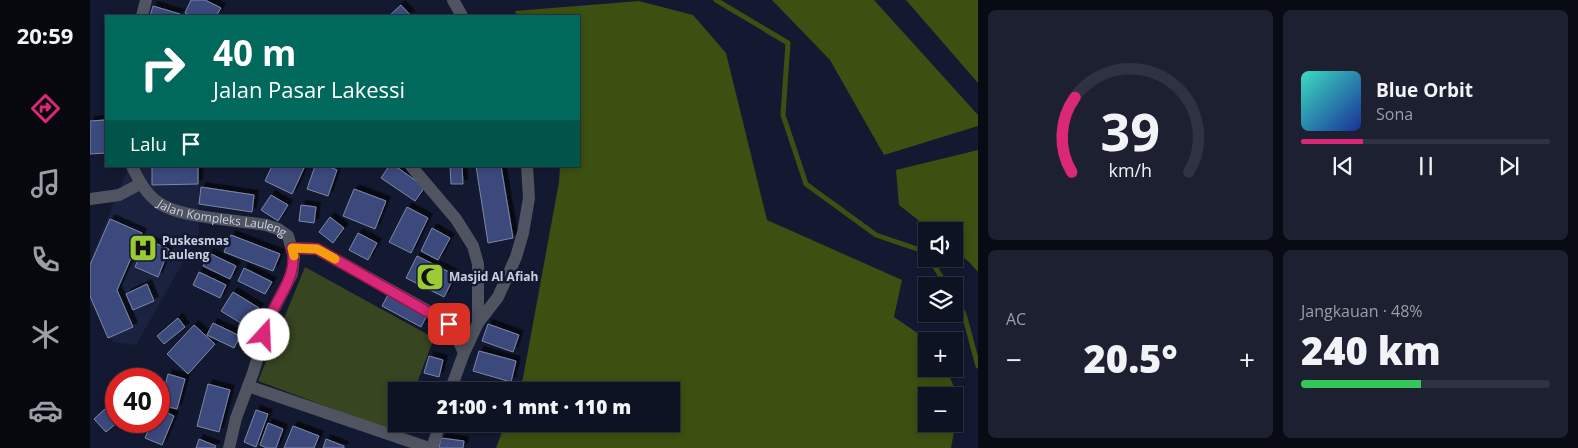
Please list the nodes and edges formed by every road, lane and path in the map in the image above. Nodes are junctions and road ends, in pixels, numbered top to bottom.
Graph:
1 (146, 0) edge
2 (453, 0) edge
3 (142, 15) edge
4 (461, 15) edge
5 (132, 167) edge
6 (412, 167) edge
7 (527, 167) edge
8 (140, 184) junction
9 (90, 199) edge
10 (292, 248) junction
11 (478, 323) junction
12 (464, 353) junction
13 (453, 382) edge
14 (248, 386) junction
15 (437, 432) edge
16 (229, 448) edge
17 (430, 448) edge

1 - 3 street
2 - 4 street
5 - 8 street, Jalan Kompleks Lauleng
6 - 11 street
7 - 11 street
8 - 9 street
8 - 10 street, Jalan Kompleks Lauleng
10 - 12 street
10 - 14 street, Jalan Kompleks Lauleng
11 - 12 street
12 - 13 street
14 - 16 street, Jalan Kompleks Lauleng
14 - 17 street
15 - 17 street

